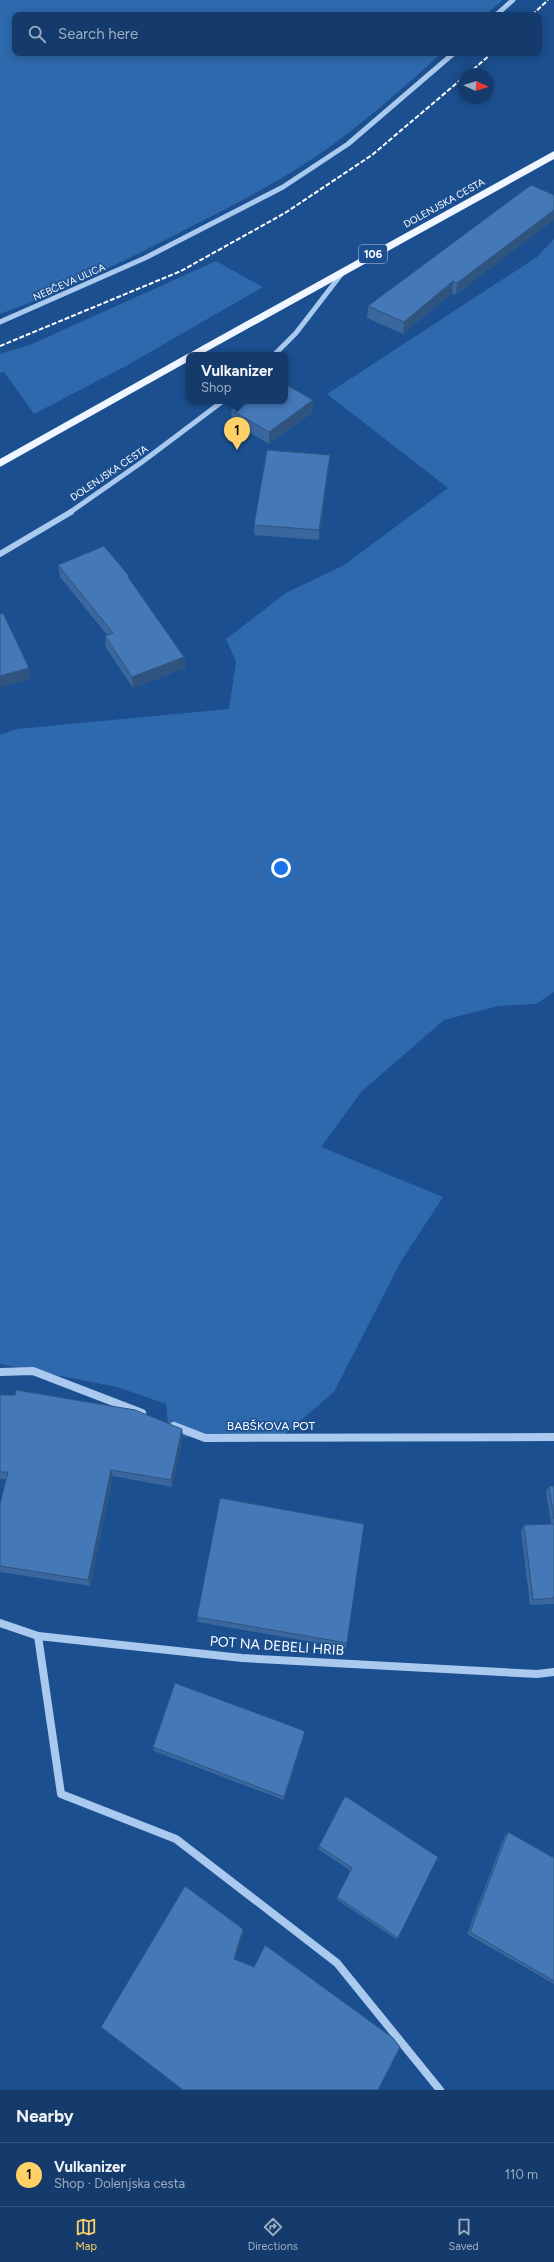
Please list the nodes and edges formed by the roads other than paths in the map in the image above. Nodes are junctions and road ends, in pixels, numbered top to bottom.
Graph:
1 (512, 0) edge
2 (499, 12) edge
3 (451, 56) edge
4 (554, 155) edge
5 (345, 270) junction
6 (0, 322) edge
7 (198, 352) edge
8 (277, 352) edge
9 (186, 359) edge
10 (219, 404) edge
11 (0, 463) edge
12 (0, 554) edge
13 (0, 1372) edge
14 (148, 1416) edge
15 (162, 1421) edge
16 (554, 1437) edge
17 (0, 1623) edge
18 (38, 1636) junction
19 (554, 1672) edge
20 (440, 2090) edge

1 - 2 street
3 - 6 street, NEBČEVA ULICA
4 - 5 main road, DOLENJSKA CESTA / 106
5 - 7 main road, DOLENJSKA CESTA / 106
5 - 8 street, DOLENJSKA CESTA
9 - 11 main road
10 - 12 street, DOLENJSKA CESTA
13 - 14 street
15 - 16 street, BABŠKOVA POT
17 - 18 street, POT NA DEBELI HRIB
18 - 19 street, POT NA DEBELI HRIB
18 - 20 street

